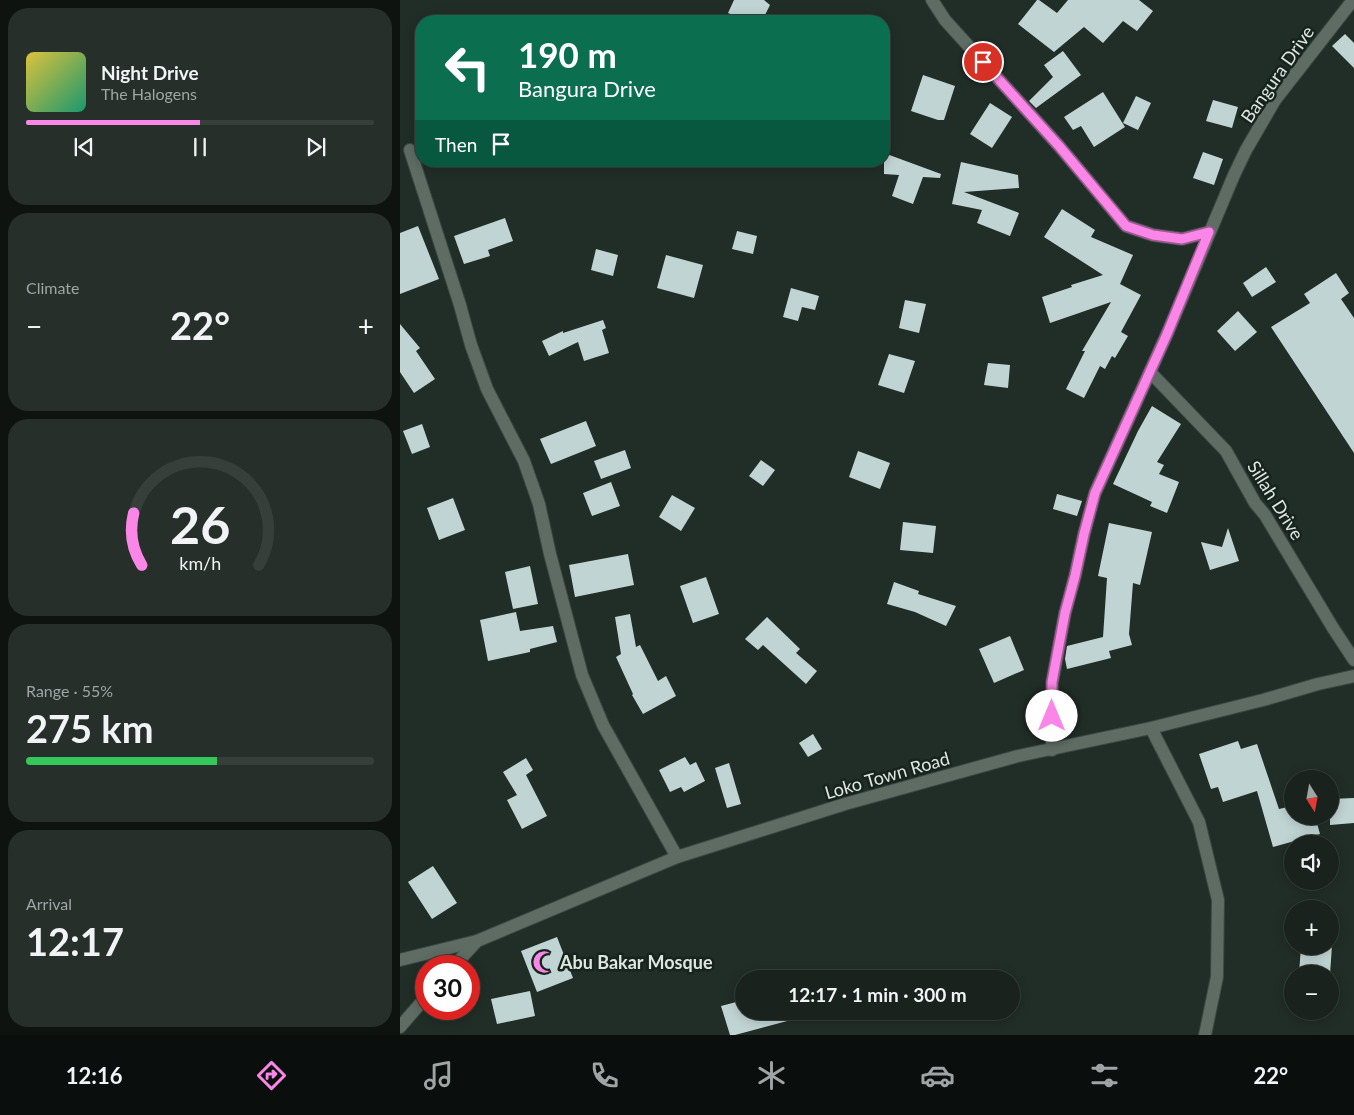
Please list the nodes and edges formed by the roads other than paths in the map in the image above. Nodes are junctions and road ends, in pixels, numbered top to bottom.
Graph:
1 (932, 0) edge
2 (1353, 0) edge
3 (410, 150) dead end
4 (415, 166) edge
5 (415, 167) edge
6 (1209, 232) junction
7 (1150, 372) junction
8 (1354, 660) edge
9 (1354, 676) edge
10 (1152, 728) junction
11 (1052, 750) junction
12 (677, 858) junction
13 (476, 941) junction
14 (464, 955) edge
15 (400, 960) edge
16 (415, 1010) edge
17 (400, 1027) edge
18 (1205, 1035) edge

1 - 6 street
2 - 6 street, Bangura Drive
3 - 4 street
5 - 12 street
6 - 7 street, Bangura Drive
7 - 8 street, Sillah Drive
7 - 11 street, Bangura Drive
9 - 10 street, Loko Town Road
10 - 11 street, Loko Town Road
10 - 18 street
11 - 12 street, Loko Town Road
12 - 13 street, Loko Town Road
13 - 14 street, Loko Town Road
13 - 15 street
16 - 17 street

